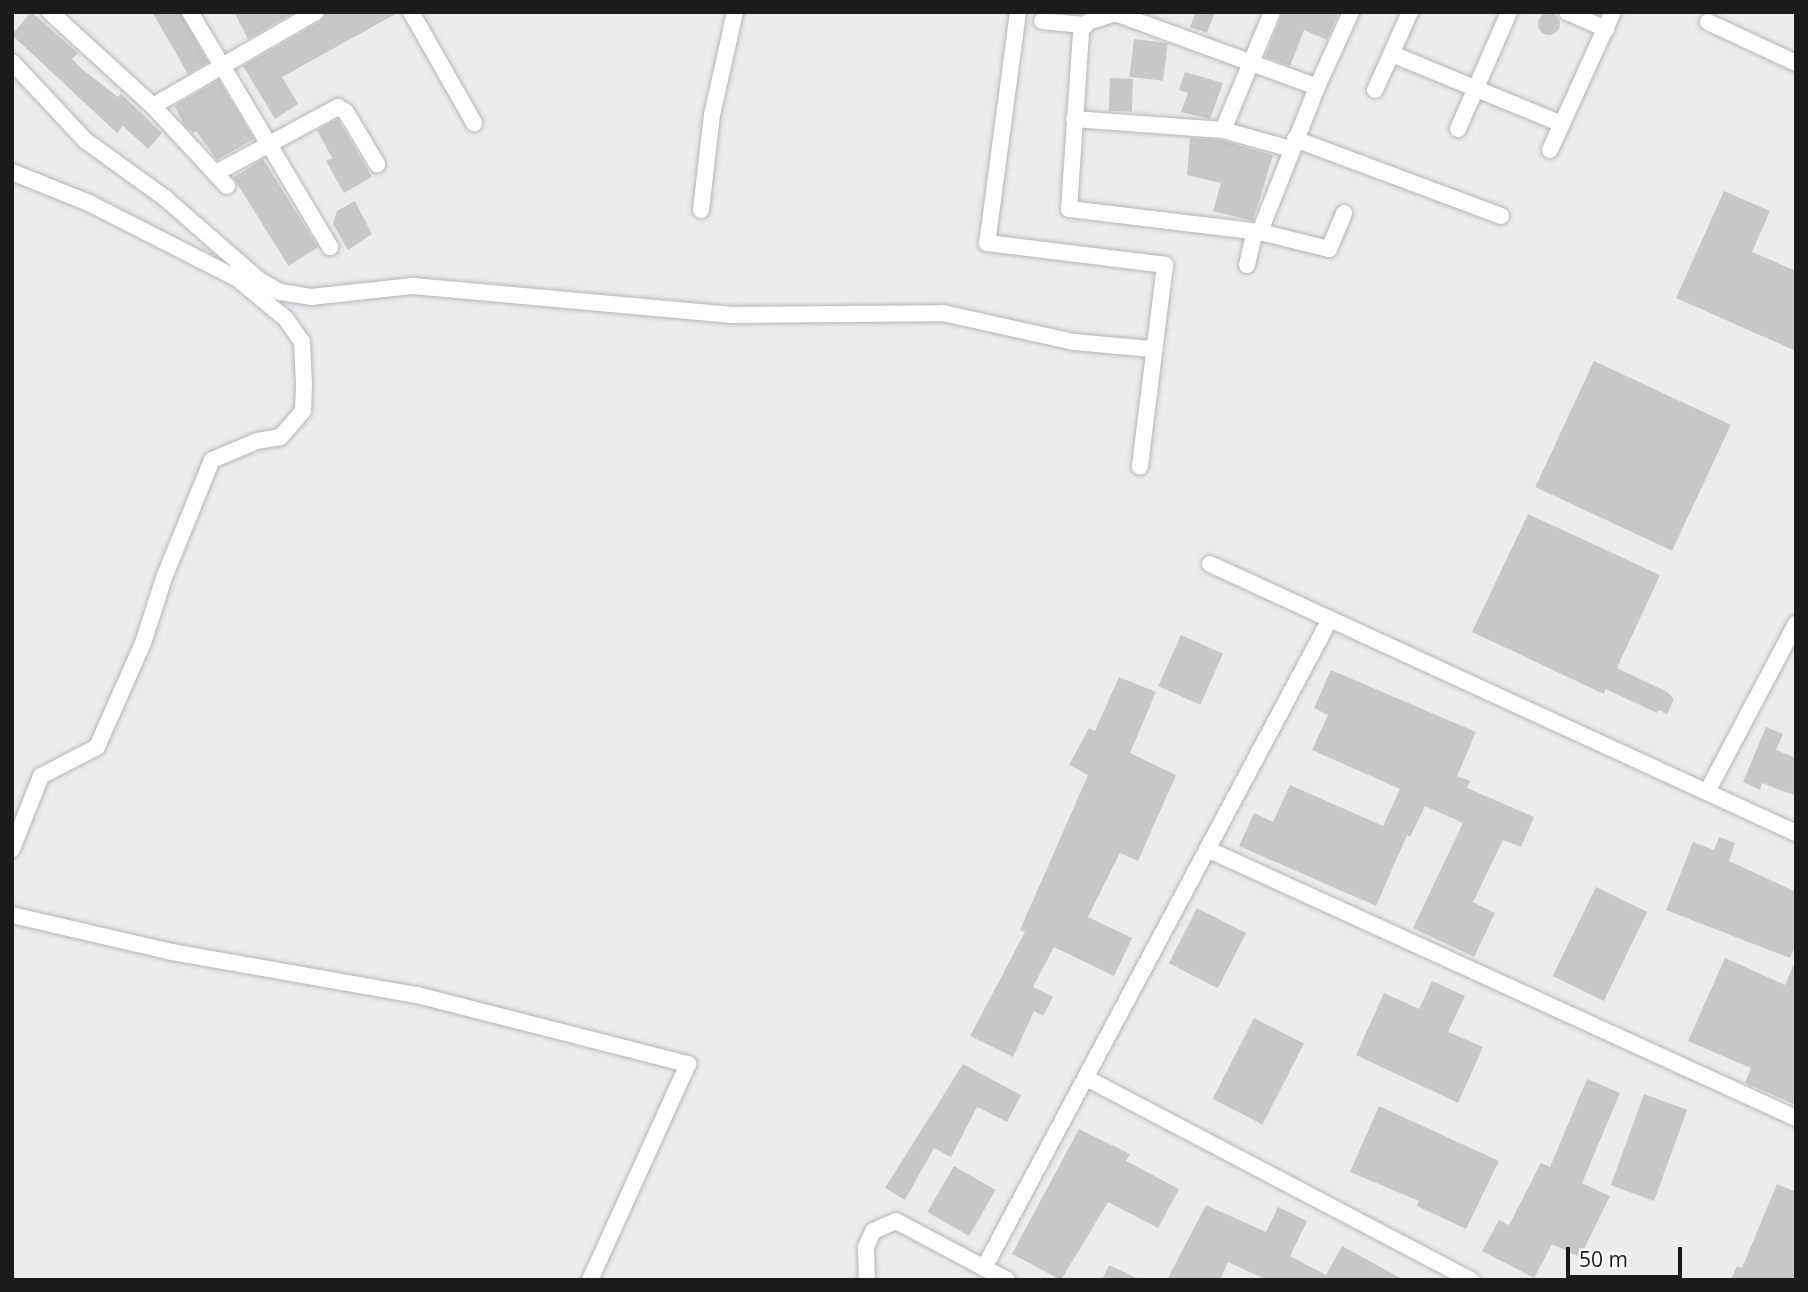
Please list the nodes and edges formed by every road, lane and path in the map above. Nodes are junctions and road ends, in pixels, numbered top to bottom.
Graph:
1 (50, 12) edge
2 (190, 12) edge
3 (316, 12) edge
4 (411, 12) edge
5 (735, 12) edge
6 (1018, 12) edge
7 (1272, 12) edge
8 (1351, 12) edge
9 (1410, 12) edge
10 (1509, 12) edge
11 (1567, 12) edge
12 (1613, 12) edge
13 (1115, 13) edge
14 (1042, 22) dead end
15 (1708, 22) dead end
16 (1083, 25) junction
17 (1606, 29) junction
18 (1392, 54) junction
19 (1251, 61) junction
20 (12, 62) edge
21 (1796, 63) edge
22 (220, 67) junction
23 (1317, 87) junction
24 (1476, 88) junction
25 (1375, 90) dead end
26 (153, 106) junction
27 (1074, 119) junction
28 (474, 123) dead end
29 (1562, 124) junction
30 (1458, 129) dead end
31 (1223, 130) junction
32 (1293, 144) junction
33 (270, 146) junction
34 (1550, 150) dead end
35 (377, 164) dead end
36 (12, 172) edge
37 (701, 210) dead end
38 (1344, 212) dead end
39 (1501, 216) dead end
40 (1258, 232) junction
41 (330, 247) dead end
42 (1247, 265) dead end
43 (1152, 349) junction
44 (1140, 466) dead end
45 (1210, 564) dead end
46 (1329, 621) junction
47 (1796, 624) edge
48 (1708, 790) junction
49 (1796, 833) edge
50 (12, 849) edge
51 (1207, 849) junction
52 (12, 915) edge
53 (1088, 1079) junction
54 (1796, 1118) edge
55 (984, 1268) junction
56 (590, 1280) edge
57 (867, 1280) edge
58 (1007, 1280) edge
59 (1471, 1280) edge

1 - 26 street
2 - 22 street
3 - 22 street
4 - 28 street
5 - 37 street
6 - 43 street
7 - 19 street
8 - 23 street
9 - 18 street
10 - 24 street
11 - 17 street
12 - 17 street
13 - 16 street
13 - 19 street
14 - 16 street
15 - 21 street
16 - 27 street
17 - 29 street
18 - 24 street
18 - 25 street
19 - 23 street
19 - 31 street
20 - 43 street
22 - 26 street
22 - 33 street
23 - 32 street
24 - 29 street
24 - 30 street
26 - 33 street
27 - 31 street
27 - 40 street
29 - 34 street
31 - 32 street
32 - 39 street
32 - 40 street
33 - 35 street
33 - 41 street
36 - 50 street
38 - 40 street
40 - 42 street
43 - 44 street
45 - 46 street
46 - 48 street
46 - 51 street
47 - 48 street
48 - 49 street
51 - 53 street
51 - 54 street
52 - 56 street
53 - 55 street
53 - 59 street
55 - 57 street
55 - 58 street

